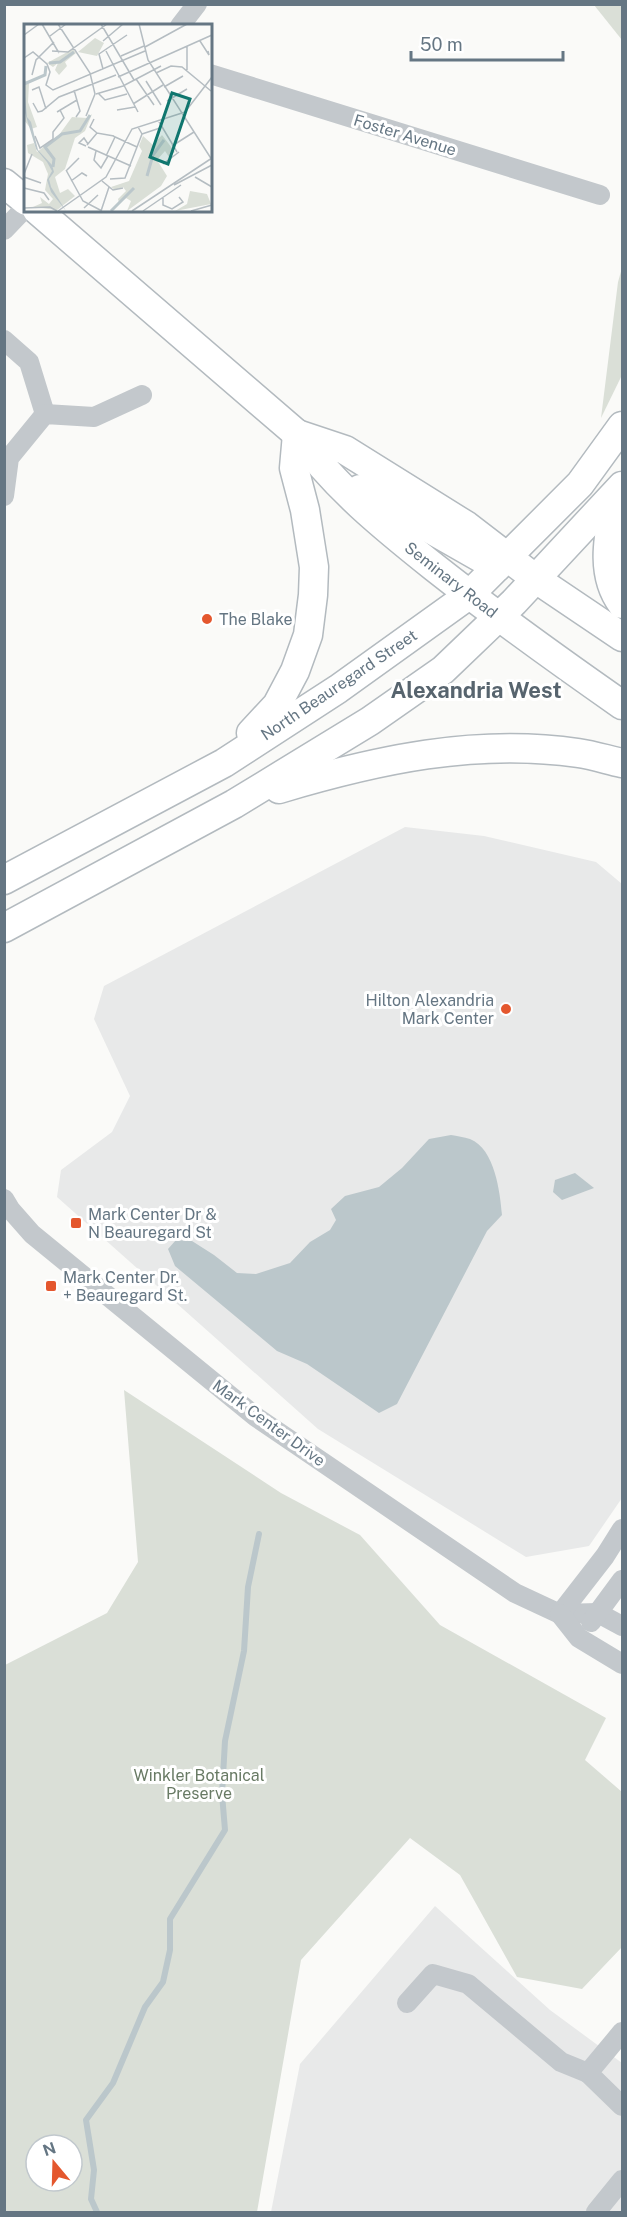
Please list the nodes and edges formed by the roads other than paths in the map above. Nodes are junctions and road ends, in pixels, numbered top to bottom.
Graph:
1 (197, 4) edge
2 (182, 24) edge
3 (212, 75) edge
4 (4, 183) edge
5 (600, 195) dead end
6 (24, 199) edge
7 (24, 209) edge
8 (39, 212) edge
9 (4, 230) edge
10 (4, 340) edge
11 (142, 396) dead end
12 (45, 414) junction
13 (622, 426) edge
14 (297, 434) junction
15 (320, 465) junction
16 (619, 490) edge
17 (4, 496) edge
18 (502, 561) junction
19 (536, 579) junction
20 (469, 595) junction
21 (622, 604) edge
22 (498, 618) junction
23 (622, 637) edge
24 (622, 705) edge
25 (224, 762) junction
26 (622, 763) edge
27 (234, 804) junction
28 (4, 880) edge
29 (4, 928) edge
30 (4, 1199) edge
31 (622, 1529) edge
32 (622, 1580) edge
33 (598, 1613) junction
34 (560, 1614) junction
35 (622, 1626) edge
36 (579, 1638) junction
37 (622, 1664) edge
38 (407, 2003) dead end
39 (622, 2032) edge
40 (588, 2073) junction
41 (622, 2106) edge
42 (622, 2181) edge
43 (596, 2212) edge

1 - 2 street
3 - 5 street, Foster Avenue
4 - 6 main road
7 - 9 street
8 - 14 main road, Seminary Road
10 - 12 street
11 - 12 street
12 - 17 street
13 - 18 main road, North Beauregard Street
14 - 15 main road, Seminary Road
14 - 18 main road, Seminary Road
14 - 25 main road
15 - 18 main road
15 - 20 main road, Seminary Road
16 - 19 main road
16 - 21 main road
18 - 19 main road, Seminary Road
18 - 20 main road, North Beauregard Street
19 - 22 main road
19 - 23 main road, Seminary Road
20 - 22 main road, Seminary Road
20 - 25 main road, North Beauregard Street
22 - 24 main road, Seminary Road
22 - 27 main road
25 - 28 main road, North Beauregard Street
26 - 27 main road
27 - 29 main road
30 - 34 street, Mark Center Drive
31 - 34 street
32 - 33 street
33 - 34 street, Mark Center Drive
33 - 35 street, Mark Center Drive
33 - 36 street
34 - 36 street, Mark Center Drive
36 - 37 street, Mark Center Drive
38 - 40 street
39 - 40 street
40 - 41 street
42 - 43 street

